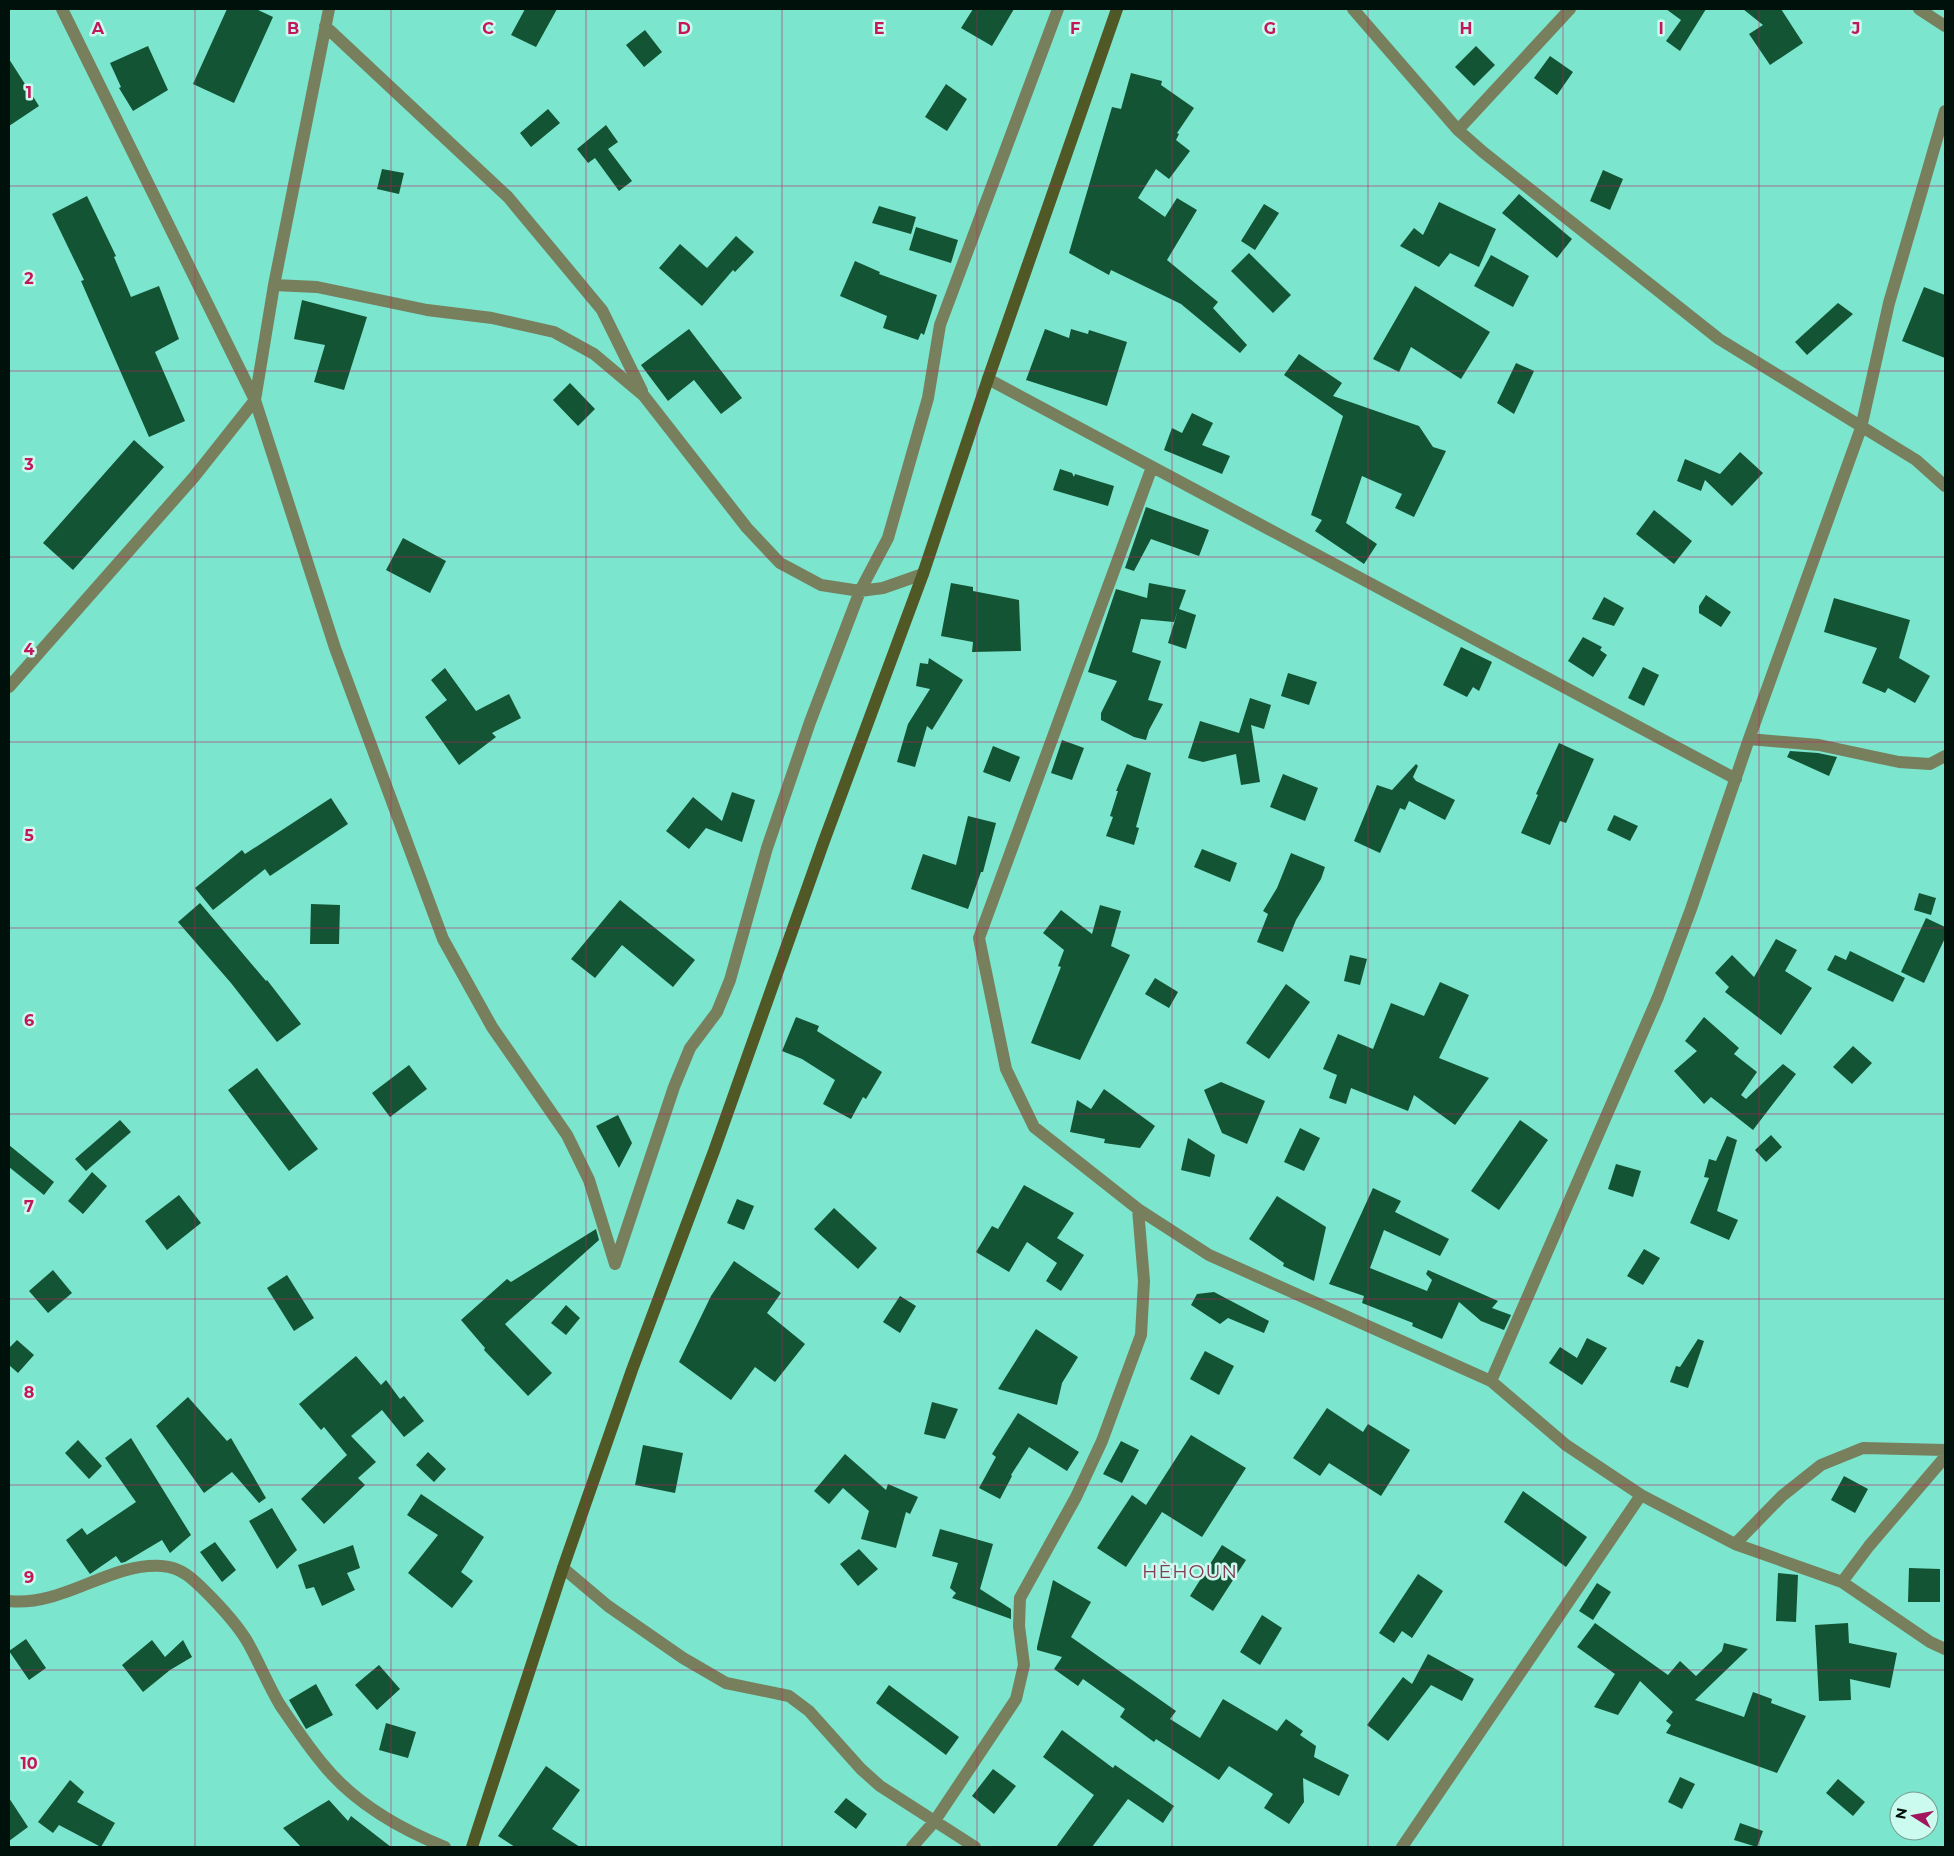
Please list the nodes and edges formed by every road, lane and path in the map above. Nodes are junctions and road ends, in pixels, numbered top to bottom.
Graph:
1 (62, 9) edge
2 (329, 9) edge
3 (1058, 9) edge
4 (1117, 9) edge
5 (1353, 9) edge
6 (1570, 9) edge
7 (1919, 9) edge
8 (325, 26) junction
9 (1945, 26) edge
10 (1945, 111) edge
11 (1458, 130) junction
12 (274, 285) junction
13 (988, 379) junction
14 (644, 396) junction
15 (256, 400) junction
16 (1861, 428) junction
17 (1152, 467) junction
18 (1945, 486) edge
19 (923, 574) junction
20 (860, 591) junction
21 (9, 686) edge
22 (1749, 739) junction
23 (1945, 756) edge
24 (1736, 779) junction
25 (1138, 1208) junction
26 (1491, 1381) junction
27 (1945, 1450) edge
28 (1945, 1457) edge
29 (1641, 1495) junction
30 (1735, 1544) junction
31 (562, 1568) junction
32 (1842, 1582) junction
33 (9, 1601) edge
34 (1945, 1649) edge
35 (934, 1822) junction
36 (445, 1847) edge
37 (472, 1847) edge
38 (912, 1847) edge
39 (975, 1847) edge
40 (1402, 1847) edge

1 - 15 street
2 - 8 street
3 - 20 street
4 - 13 main road
5 - 11 street
6 - 11 street
7 - 9 street
8 - 12 street
8 - 14 street
10 - 16 street
11 - 16 street
12 - 14 street
12 - 15 street
13 - 17 street
13 - 19 main road
14 - 20 street
15 - 20 street
15 - 21 street
16 - 18 street
16 - 22 street
17 - 24 street
17 - 25 street
19 - 20 street
19 - 31 main road
22 - 23 street
22 - 24 street
24 - 26 street
25 - 26 street
25 - 35 street
26 - 29 street
27 - 30 street
28 - 32 street
29 - 30 street
29 - 40 street
30 - 32 street
31 - 35 street
31 - 37 main road
32 - 34 street
33 - 36 street
35 - 38 street
35 - 39 street

